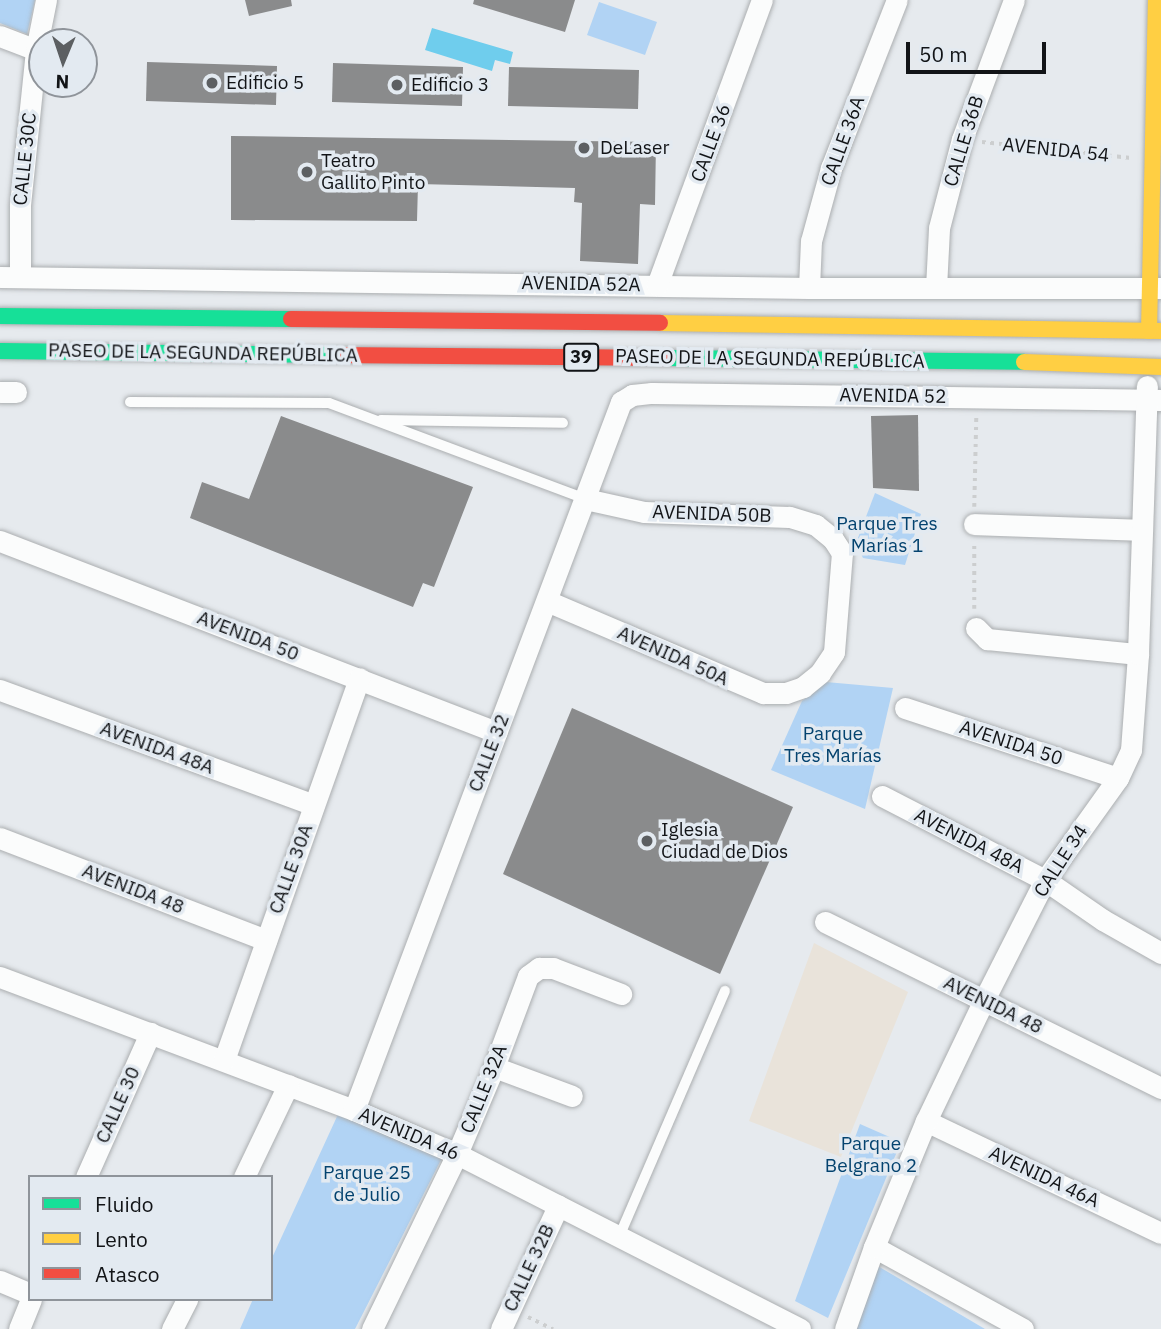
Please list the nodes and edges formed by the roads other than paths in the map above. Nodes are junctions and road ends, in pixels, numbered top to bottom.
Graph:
1 (46, 0) edge
2 (762, 0) edge
3 (897, 0) edge
4 (1014, 0) edge
5 (1156, 0) edge
6 (40, 28) edge
7 (0, 36) edge
8 (1158, 43) edge
9 (28, 47) edge
10 (28, 97) edge
11 (10, 204) edge
12 (10, 277) edge
13 (657, 285) junction
14 (1155, 287) edge
15 (809, 288) junction
16 (936, 288) junction
17 (0, 316) edge
18 (1155, 331) edge
19 (0, 351) edge
20 (1154, 367) edge
21 (626, 397) joint
22 (1154, 400) edge
23 (130, 402) dead end
24 (375, 420) junction
25 (563, 424) dead end
26 (586, 499) junction
27 (974, 524) dead end
28 (1142, 530) junction
29 (0, 541) edge
30 (547, 601) junction
31 (976, 628) dead end
32 (1138, 654) junction
33 (359, 678) junction
34 (803, 687) joint
35 (0, 690) edge
36 (905, 708) dead end
37 (496, 732) junction
38 (1118, 778) junction
39 (882, 796) dead end
40 (313, 805) junction
41 (0, 838) edge
42 (1045, 880) junction
43 (825, 922) dead end
44 (266, 940) junction
45 (1161, 953) edge
46 (0, 977) edge
47 (725, 991) dead end
48 (621, 994) dead end
49 (984, 1000) junction
50 (150, 1033) junction
51 (224, 1060) junction
52 (495, 1067) junction
53 (288, 1085) junction
54 (1161, 1087) edge
55 (572, 1096) dead end
56 (354, 1110) junction
57 (926, 1121) junction
58 (457, 1154) junction
59 (87, 1175) edge
60 (245, 1175) edge
61 (558, 1206) junction
62 (1161, 1233) edge
63 (619, 1237) junction
64 (874, 1247) junction
65 (0, 1280) edge
66 (28, 1293) edge
67 (31, 1301) edge
68 (186, 1301) edge
69 (19, 1329) edge
70 (173, 1329) edge
71 (372, 1329) edge
72 (501, 1329) edge
73 (800, 1329) edge
74 (845, 1329) edge
75 (1023, 1329) edge

1 - 6 street, CALLE 30C
2 - 13 street, CALLE 36
3 - 15 street, CALLE 36A
4 - 16 street, CALLE 36B
5 - 8 main road
7 - 9 street
8 - 14 main road
10 - 11 street, CALLE 30C
11 - 12 street, CALLE 30C
12 - 13 street, AVENIDA 52A
13 - 15 street, AVENIDA 52A
14 - 16 street, AVENIDA 52A
14 - 18 main road
15 - 16 street, AVENIDA 52A
17 - 18 main road, PASEO DE LA SEGUNDA REPÚBLICA / 39
19 - 20 main road, PASEO DE LA SEGUNDA REPÚBLICA / 39
20 - 22 street, CALLE 34
21 - 22 street, AVENIDA 52
21 - 26 street, CALLE 32
22 - 28 street, CALLE 34
23 - 24 lane
24 - 25 lane
24 - 26 lane
26 - 30 street, CALLE 32
26 - 34 street, AVENIDA 50B
27 - 28 street
28 - 32 street, CALLE 34
29 - 33 street, AVENIDA 50
30 - 34 street, AVENIDA 50A
30 - 37 street, CALLE 32
31 - 32 street
32 - 38 street, CALLE 34
33 - 37 street, AVENIDA 50
33 - 40 street, CALLE 30A
35 - 40 street, AVENIDA 48A
36 - 38 street, AVENIDA 50
37 - 56 street, CALLE 32
38 - 42 street, CALLE 34
39 - 42 street, AVENIDA 48A
40 - 44 street, CALLE 30A
41 - 44 street, AVENIDA 48
42 - 45 street, AVENIDA 48A
42 - 49 street, CALLE 34
43 - 49 street, AVENIDA 48
44 - 51 street, CALLE 30A
46 - 50 street, AVENIDA 46
47 - 63 lane
48 - 52 street, CALLE 32A
49 - 54 street, AVENIDA 48
49 - 57 street, CALLE 34
50 - 51 street, AVENIDA 46
50 - 59 street, CALLE 30
51 - 53 street, AVENIDA 46
52 - 55 street
52 - 58 street, CALLE 32A
53 - 56 street, AVENIDA 46
53 - 60 street
56 - 58 street, AVENIDA 46
57 - 62 street, AVENIDA 46A
57 - 64 street, CALLE 34
58 - 61 street, AVENIDA 46
58 - 71 street, CALLE 32A
61 - 63 street, AVENIDA 46
61 - 72 street, CALLE 32B
63 - 73 street, AVENIDA 46
64 - 74 street, CALLE 34
64 - 75 street
65 - 66 street
67 - 69 street
68 - 70 street

